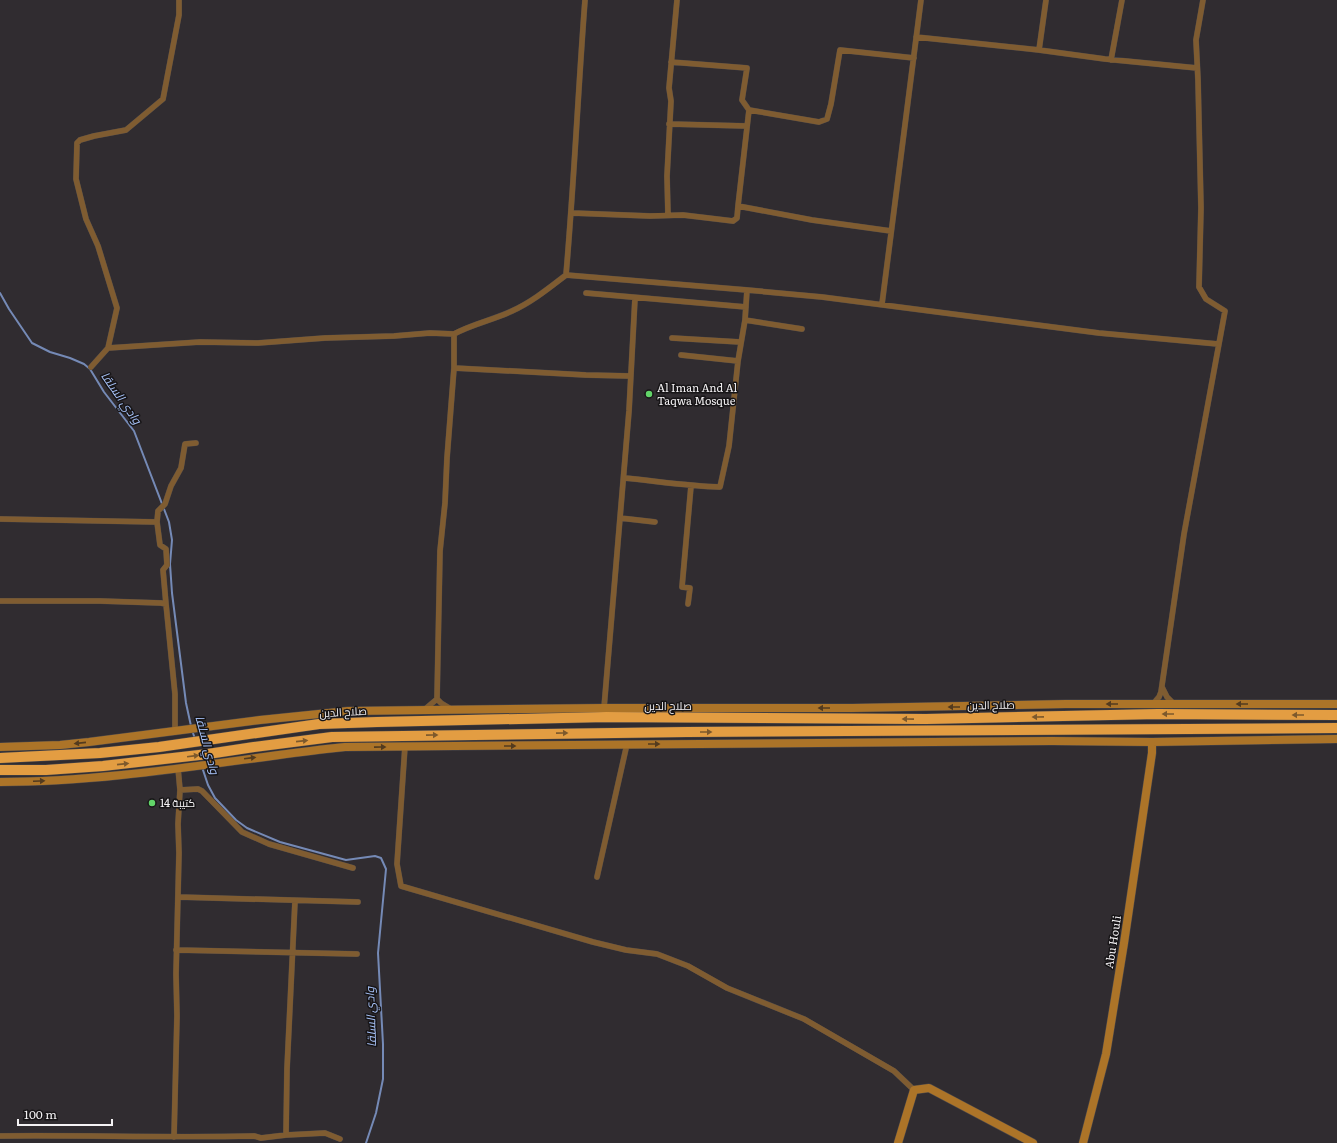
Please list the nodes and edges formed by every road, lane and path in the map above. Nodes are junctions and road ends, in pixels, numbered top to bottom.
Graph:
1 (179, 0) edge
2 (586, 0) edge
3 (677, 0) edge
4 (921, 0) edge
5 (1046, 0) edge
6 (1122, 0) edge
7 (1203, 0) edge
8 (916, 38) junction
9 (1039, 50) junction
10 (914, 58) junction
11 (1112, 60) junction
12 (671, 62) junction
13 (1197, 68) junction
14 (749, 110) junction
15 (669, 124) junction
16 (747, 126) junction
17 (738, 206) junction
18 (572, 213) junction
19 (668, 215) junction
20 (891, 231) junction
21 (566, 275) junction
22 (747, 290) junction
23 (586, 292) dead end
24 (635, 298) junction
25 (882, 304) junction
26 (746, 307) junction
27 (745, 320) junction
28 (802, 329) dead end
29 (454, 334) junction
30 (672, 338) dead end
31 (740, 342) junction
32 (1218, 344) junction
33 (108, 348) junction
34 (681, 355) dead end
35 (738, 361) junction
36 (91, 367) dead end
37 (454, 368) junction
38 (630, 376) junction
39 (196, 443) dead end
40 (624, 478) junction
41 (691, 486) junction
42 (620, 518) junction
43 (0, 519) edge
44 (157, 522) junction
45 (655, 522) dead end
46 (0, 601) edge
47 (166, 604) junction
48 (688, 604) dead end
49 (1162, 687) junction
50 (437, 699) junction
51 (1335, 702) edge
52 (1153, 704) junction
53 (1175, 705) junction
54 (604, 708) junction
55 (423, 710) junction
56 (454, 710) junction
57 (1337, 714) edge
58 (834, 718) junction
59 (958, 718) junction
60 (1337, 728) edge
61 (826, 731) junction
62 (956, 731) junction
63 (175, 732) junction
64 (1337, 739) edge
65 (1152, 742) junction
66 (628, 744) junction
67 (405, 746) junction
68 (0, 747) edge
69 (100, 753) junction
70 (0, 758) edge
71 (210, 759) junction
72 (99, 766) junction
73 (180, 768) junction
74 (0, 770) edge
75 (0, 782) edge
76 (180, 790) junction
77 (353, 868) dead end
78 (597, 877) dead end
79 (178, 896) junction
80 (296, 901) junction
81 (358, 902) dead end
82 (176, 950) junction
83 (293, 952) junction
84 (357, 954) dead end
85 (914, 1090) junction
86 (42, 1135) junction
87 (286, 1135) junction
88 (0, 1136) edge
89 (174, 1137) junction
90 (340, 1139) dead end
91 (42, 1143) edge
92 (898, 1143) edge
93 (1033, 1143) edge
94 (1083, 1143) edge

1 - 33 street
2 - 18 street
3 - 12 street
4 - 8 street
5 - 9 street
6 - 11 street
7 - 13 street
8 - 9 street
8 - 10 street
9 - 11 street
10 - 14 street
10 - 20 street
11 - 13 street
12 - 14 street
12 - 15 street
13 - 32 street
14 - 16 street
15 - 16 street
15 - 19 street
16 - 17 street
17 - 19 street
17 - 20 street
18 - 19 street
18 - 21 street
20 - 25 street
21 - 22 street
21 - 29 street
22 - 25 street
22 - 26 street
23 - 24 street
24 - 26 street
24 - 38 street
25 - 32 street
26 - 27 street
27 - 28 street
27 - 31 street
29 - 33 street
29 - 37 street
30 - 31 street
31 - 35 street
32 - 49 street
33 - 36 street
34 - 35 street
35 - 41 street
37 - 38 street
37 - 50 street
38 - 40 street
39 - 44 street
40 - 41 street
40 - 42 street
41 - 48 street
42 - 45 street
42 - 54 street
43 - 44 street
44 - 47 street
46 - 47 street
47 - 63 street
49 - 52 street
49 - 53 street
50 - 55 street
50 - 56 street
51 -> 53 main road
52 - 53 main road
52 -> 54 main road
54 - 56 main road
55 - 56 main road
55 - 63 main road
57 -> 59 highway, صلاح الدين
59 -> 58 highway, صلاح الدين
58 - 61 highway
58 - 69 highway, صلاح الدين
59 - 62 highway
60 - 62 highway
61 - 62 highway
71 -> 61 highway
63 -> 68 main road
64 - 65 main road
66 -> 65 main road
65 - 94 main road, Abu Houli
67 -> 66 main road
66 - 78 street
71 -> 67 main road
67 - 85 street
69 - 70 highway, صلاح الدين
69 - 72 highway
72 -> 71 highway
71 - 73 main road
72 - 74 highway
75 -> 73 main road
73 - 76 street
76 - 77 street
76 - 79 street
79 - 80 street
79 - 82 street
80 - 81 street
80 - 83 street
82 - 83 street
82 - 89 street
83 - 84 street
83 - 87 street
85 - 92 main road
85 - 93 main road
86 - 88 street
86 - 89 street
86 - 91 street
87 - 89 street
87 - 90 street

